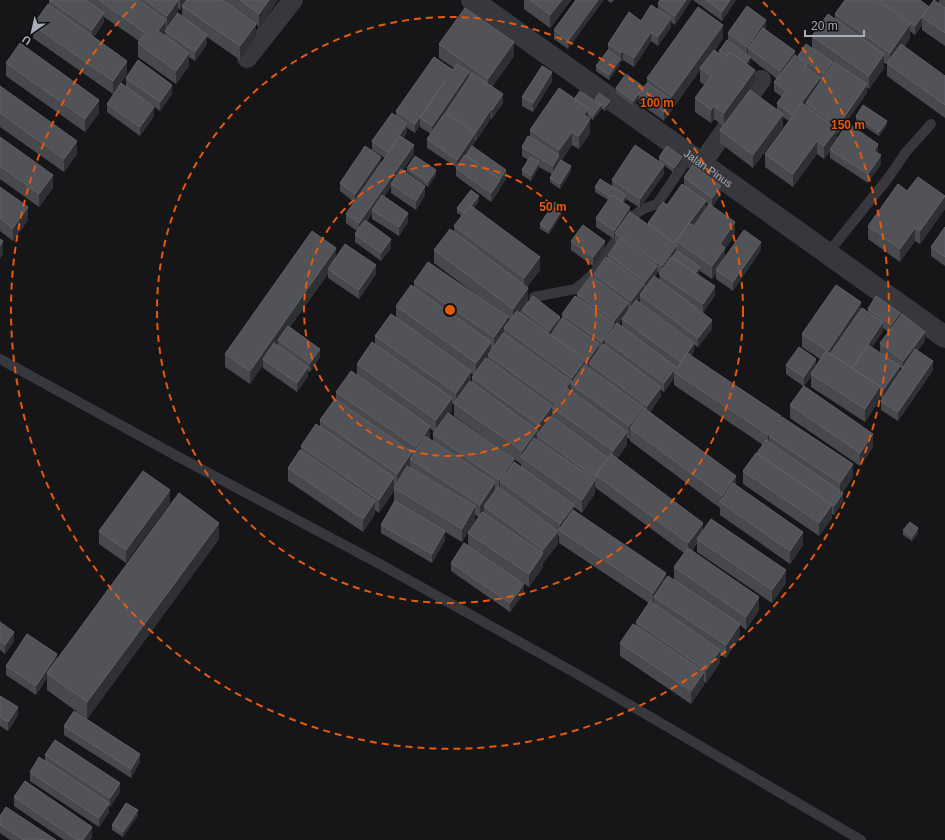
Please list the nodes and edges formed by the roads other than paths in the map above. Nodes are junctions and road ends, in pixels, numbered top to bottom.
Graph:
1 (293, 0) edge
2 (472, 0) edge
3 (247, 58) dead end
4 (761, 80) dead end
5 (931, 124) dead end
6 (696, 159) junction
7 (828, 253) junction
8 (534, 297) edge
9 (945, 337) edge
10 (0, 359) edge
11 (861, 840) edge

1 - 3 street
2 - 6 street, Jalan Pinus
4 - 6 street
5 - 7 lane
6 - 7 street, Jalan Pinus
6 - 8 lane
7 - 9 street, Jalan Pinus
10 - 11 lane

